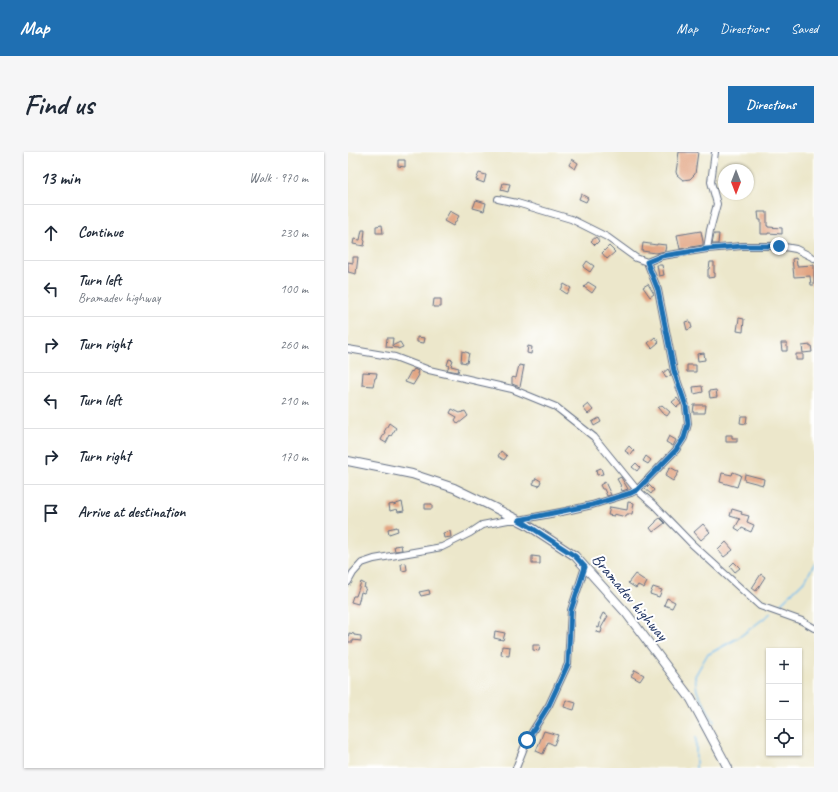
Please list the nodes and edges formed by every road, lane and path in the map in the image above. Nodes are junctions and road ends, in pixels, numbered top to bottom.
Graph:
1 (714, 152) edge
2 (498, 199) dead end
3 (707, 249) junction
4 (814, 258) edge
5 (647, 262) junction
6 (348, 349) edge
7 (348, 461) edge
8 (637, 490) junction
9 (519, 520) junction
10 (585, 567) junction
11 (348, 582) edge
12 (814, 628) edge
13 (516, 768) edge
14 (728, 768) edge

1 - 3 street
2 - 5 street
3 - 4 street
3 - 5 street
5 - 8 street
6 - 8 street
7 - 9 street, Bramadev highway
8 - 9 street
8 - 12 street
9 - 10 street, Bramadev highway
9 - 11 street
10 - 13 street
10 - 14 street, Bramadev highway

